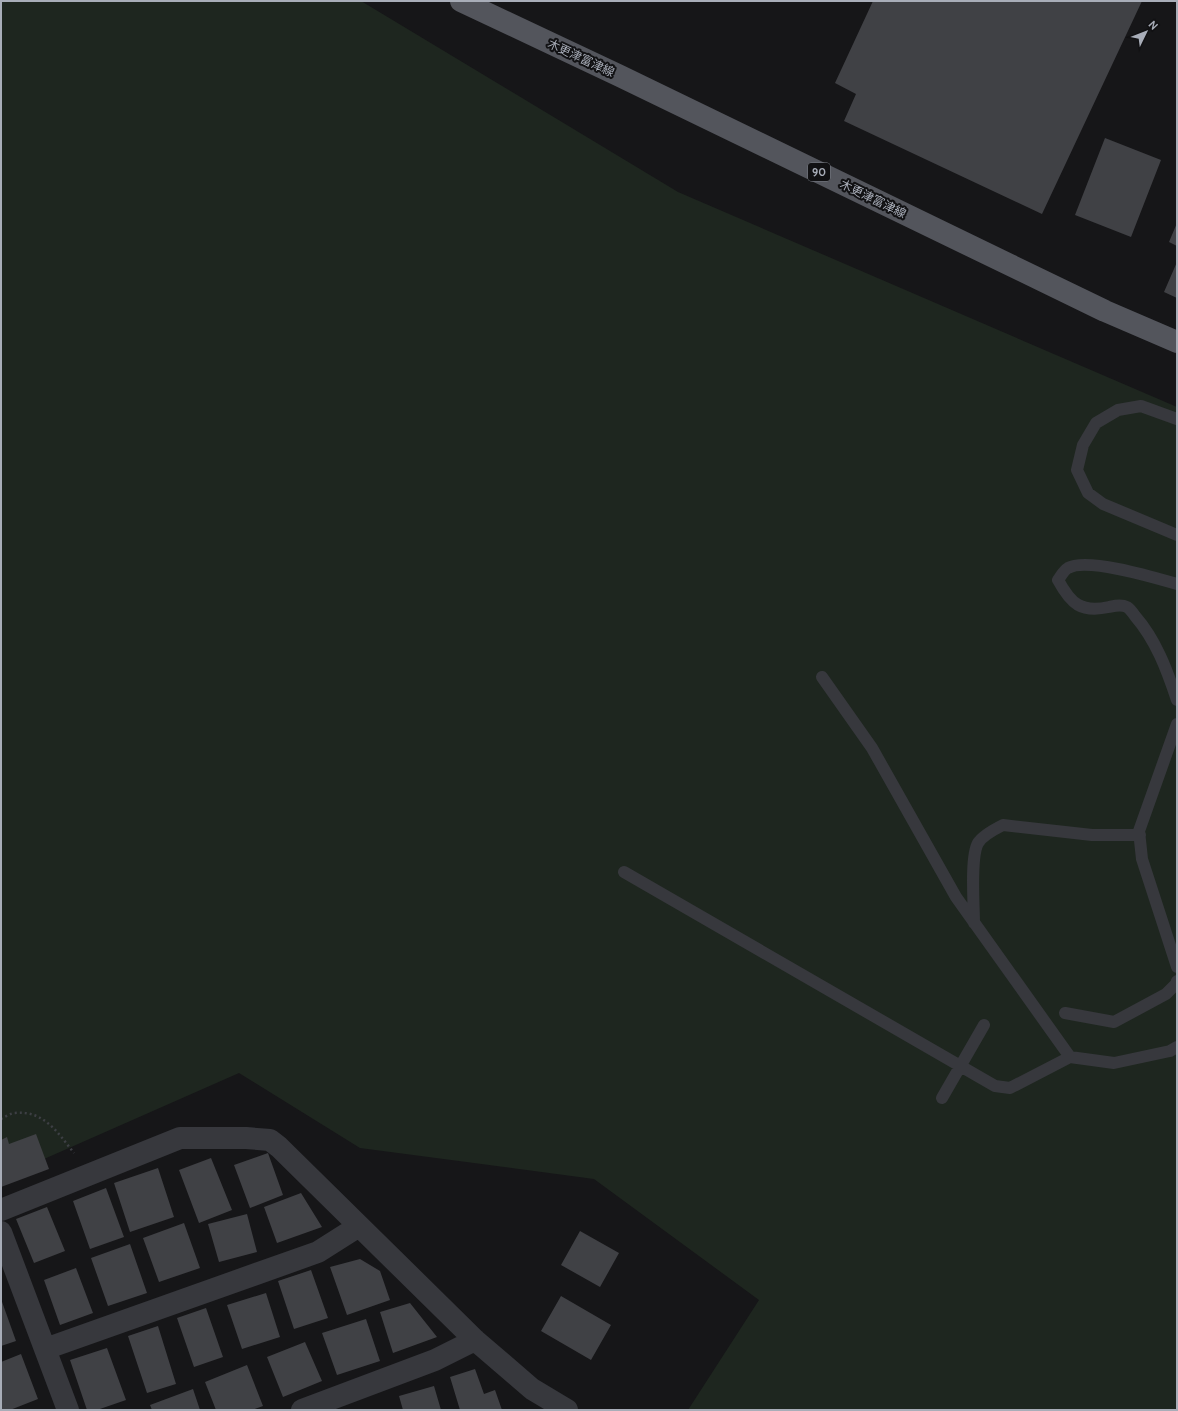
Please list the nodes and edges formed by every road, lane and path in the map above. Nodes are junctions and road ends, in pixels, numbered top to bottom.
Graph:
1 (461, 1) edge
2 (1177, 342) edge
3 (1177, 419) edge
4 (1177, 535) edge
5 (1177, 584) edge
6 (822, 677) dead end
7 (1177, 700) edge
8 (1177, 724) edge
9 (1140, 835) junction
10 (624, 872) dead end
11 (974, 923) junction
12 (1177, 967) edge
13 (1177, 981) edge
14 (1066, 1013) dead end
15 (984, 1025) dead end
16 (1177, 1047) edge
17 (1070, 1057) junction
18 (961, 1067) junction
19 (942, 1098) dead end
20 (1, 1119) edge
21 (90, 1174) junction
22 (1, 1210) edge
23 (359, 1226) junction
24 (1, 1232) edge
25 (475, 1340) junction
26 (45, 1349) junction
27 (68, 1410) edge
28 (302, 1410) edge
29 (568, 1410) edge

1 - 2 main road, 木更津富津線 / 90
3 - 4 lane
5 - 7 lane
6 - 11 lane
8 - 9 lane
9 - 11 lane
9 - 12 lane
10 - 18 lane
11 - 17 lane
13 - 14 lane
15 - 18 lane
16 - 17 lane
17 - 18 lane
18 - 19 lane
20 - 21 path
21 - 22 street
21 - 23 street
23 - 25 street
23 - 26 street
24 - 26 street
25 - 28 street
25 - 29 street
26 - 27 street

